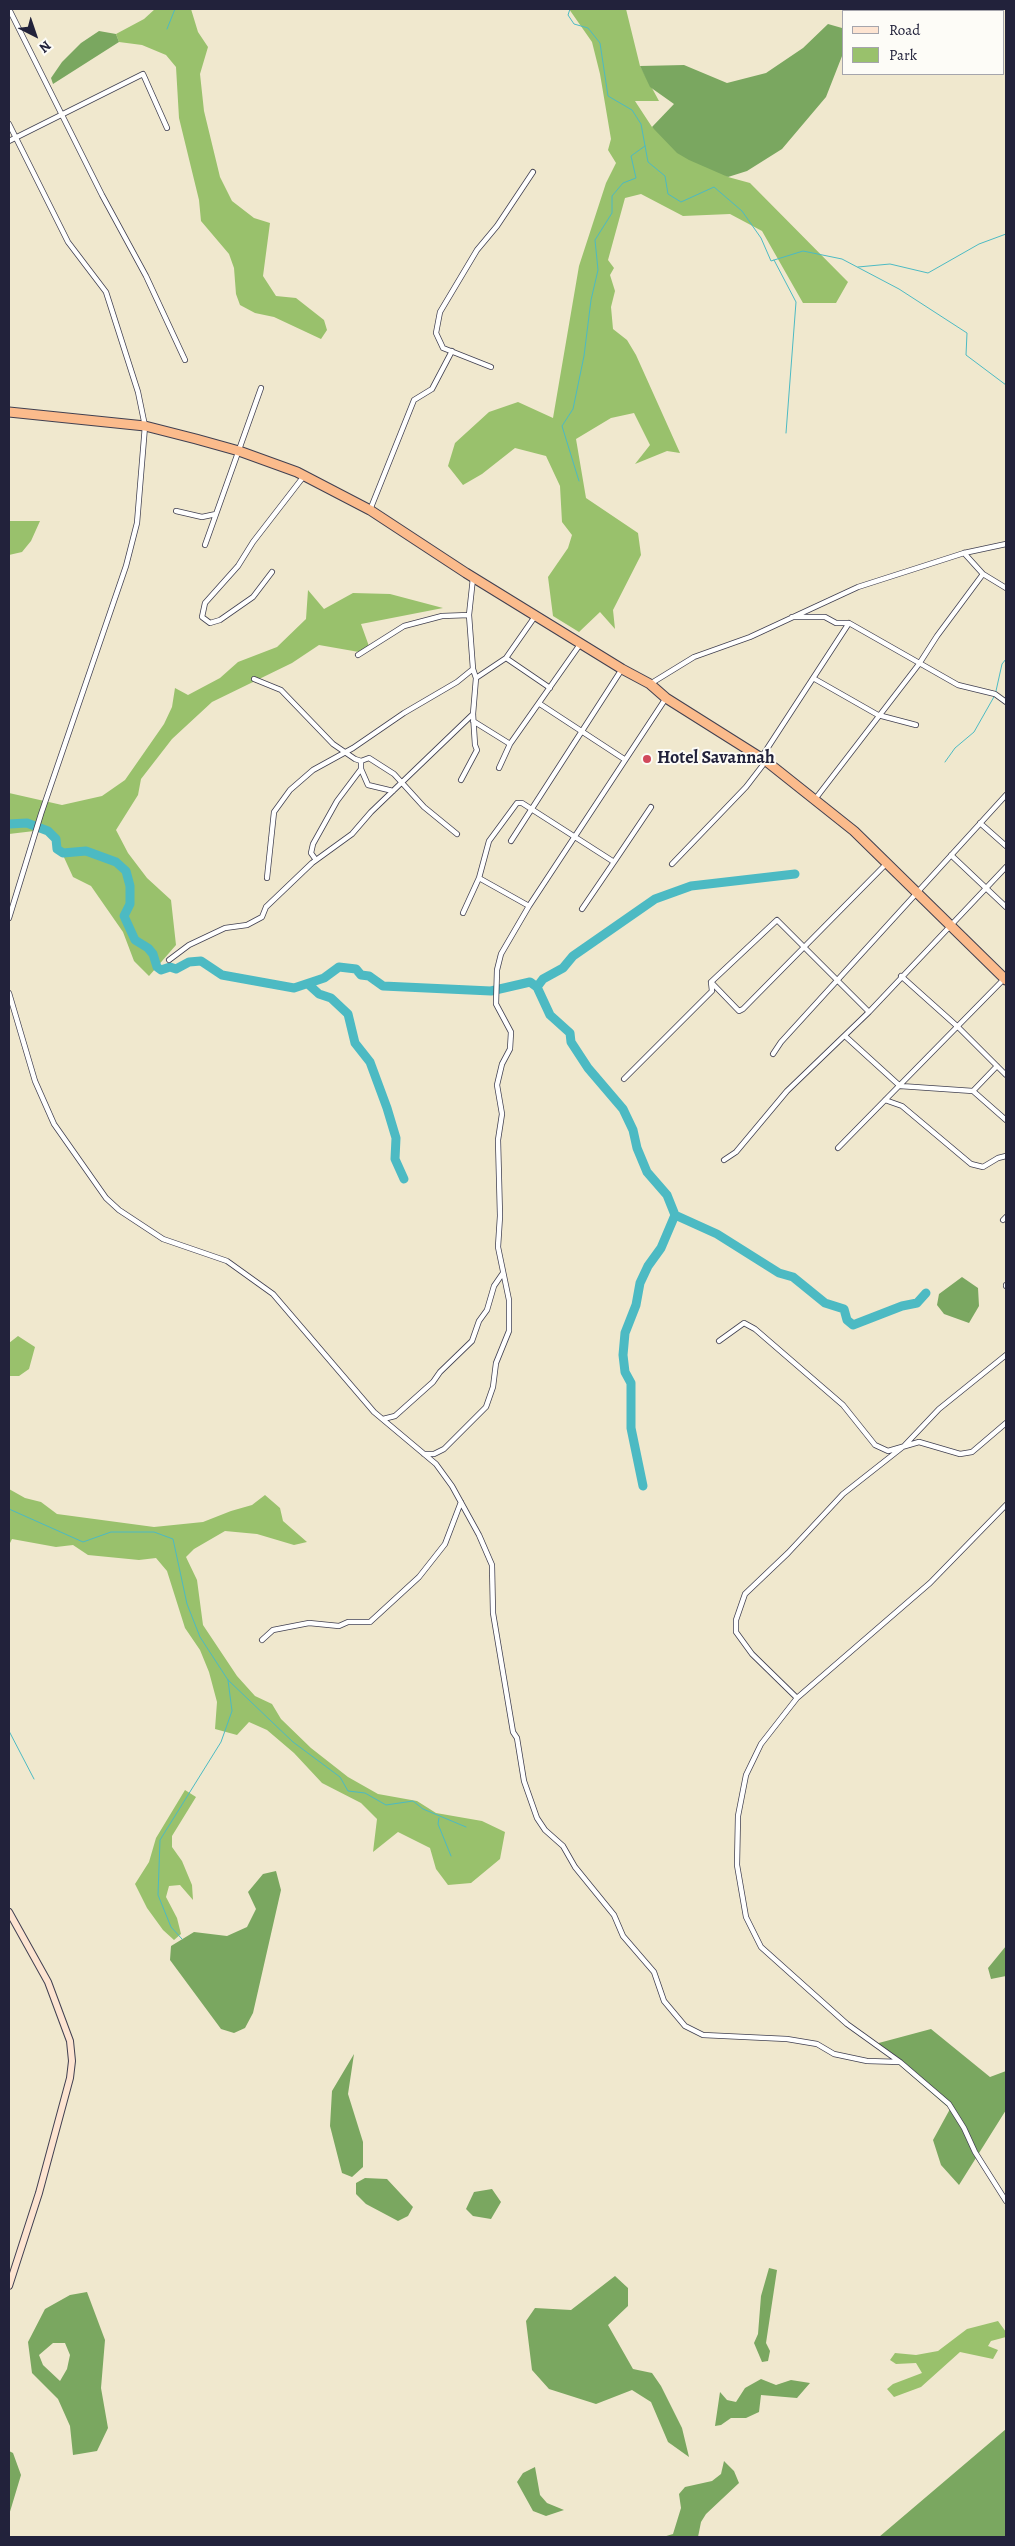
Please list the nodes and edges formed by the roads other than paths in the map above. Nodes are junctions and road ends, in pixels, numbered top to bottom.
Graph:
1 (9, 9) edge
2 (62, 115) junction
3 (9, 124) edge
4 (167, 128) dead end
5 (16, 137) junction
6 (9, 141) edge
7 (533, 172) dead end
8 (452, 351) junction
9 (185, 360) dead end
10 (491, 367) dead end
11 (261, 388) dead end
12 (9, 412) edge
13 (145, 426) junction
14 (239, 451) junction
15 (304, 476) junction
16 (370, 510) junction
17 (176, 511) dead end
18 (216, 514) junction
19 (1006, 544) edge
20 (205, 545) dead end
21 (964, 553) junction
22 (272, 572) dead end
23 (983, 574) junction
24 (473, 576) junction
25 (1006, 588) edge
26 (469, 615) junction
27 (536, 615) junction
28 (789, 617) junction
29 (849, 623) junction
30 (581, 643) junction
31 (358, 655) dead end
32 (506, 658) junction
33 (919, 664) junction
34 (473, 669) junction
35 (622, 669) junction
36 (476, 678) junction
37 (813, 678) junction
38 (254, 679) dead end
39 (650, 684) junction
40 (550, 688) junction
41 (666, 698) junction
42 (1006, 702) edge
43 (540, 704) junction
44 (473, 714) junction
45 (878, 715) junction
46 (473, 721) junction
47 (916, 725) dead end
48 (583, 732) junction
49 (510, 744) junction
50 (345, 752) junction
51 (624, 759) junction
52 (764, 759) junction
53 (361, 760) junction
54 (499, 768) dead end
55 (361, 769) junction
56 (461, 780) dead end
57 (403, 782) junction
58 (393, 791) junction
59 (1006, 795) edge
60 (816, 798) junction
61 (651, 807) dead end
62 (533, 808) junction
63 (980, 823) junction
64 (457, 834) dead end
65 (576, 836) junction
66 (511, 842) dead end
67 (1006, 846) edge
68 (951, 855) junction
69 (316, 860) junction
70 (614, 862) junction
71 (887, 863) junction
72 (672, 864) dead end
73 (1006, 867) edge
74 (267, 878) dead end
75 (479, 878) junction
76 (986, 888) junction
77 (918, 893) junction
78 (529, 906) junction
79 (1006, 907) edge
80 (582, 909) dead end
81 (463, 913) dead end
82 (9, 918) edge
83 (950, 925) junction
84 (805, 948) junction
85 (170, 960) dead end
86 (901, 976) junction
87 (1006, 978) edge
88 (711, 982) junction
89 (837, 982) junction
90 (9, 992) edge
91 (869, 1012) junction
92 (958, 1027) junction
93 (845, 1036) junction
94 (773, 1054) dead end
95 (996, 1066) junction
96 (1006, 1075) edge
97 (624, 1079) dead end
98 (900, 1086) junction
99 (973, 1090) junction
100 (885, 1100) junction
101 (1006, 1120) edge
102 (838, 1148) dead end
103 (1006, 1156) edge
104 (724, 1160) dead end
105 (503, 1273) junction
106 (720, 1341) dead end
107 (1006, 1355) edge
108 (383, 1419) junction
109 (1006, 1423) edge
110 (904, 1446) junction
111 (424, 1454) junction
112 (461, 1502) junction
113 (1006, 1505) edge
114 (262, 1640) dead end
115 (797, 1698) junction
116 (9, 1912) edge
117 (900, 2062) junction
118 (1006, 2201) edge
119 (9, 2286) edge

1 - 2 street
2 - 4 street
2 - 5 street
2 - 9 street
3 - 5 street
5 - 6 street
5 - 13 street
7 - 8 street
8 - 10 street
8 - 16 street
11 - 14 street
12 - 13 highway
13 - 14 highway
13 - 82 street
14 - 15 highway
14 - 18 street
15 - 16 highway
15 - 22 street
16 - 24 highway
17 - 18 street
18 - 20 street
19 - 21 street
21 - 23 street
21 - 28 street
23 - 25 street
23 - 33 street
24 - 26 street
24 - 27 highway
26 - 31 street
26 - 34 street
27 - 30 highway
27 - 32 street
28 - 29 street
28 - 39 street
29 - 33 street
29 - 37 street
30 - 35 highway
30 - 40 street
32 - 36 street
32 - 40 street
33 - 42 street
33 - 45 street
34 - 36 street
34 - 50 street
35 - 39 highway
35 - 48 street
36 - 44 street
37 - 45 street
37 - 52 street
38 - 50 street
39 - 41 highway
40 - 43 street
41 - 51 street
41 - 52 highway
43 - 48 street
43 - 49 street
44 - 46 street
44 - 57 street
45 - 47 street
45 - 60 street
46 - 49 street
46 - 56 street
48 - 51 street
48 - 62 street
49 - 54 street
50 - 53 street
50 - 74 street
51 - 65 street
52 - 60 highway
52 - 72 street
53 - 55 street
53 - 57 street
55 - 58 street
55 - 69 street
57 - 58 street
57 - 64 street
58 - 69 street
59 - 63 street
60 - 71 highway
61 - 70 street
62 - 65 street
62 - 66 street
62 - 75 street
63 - 67 street
63 - 68 street
65 - 70 street
65 - 78 street
68 - 76 street
68 - 77 street
69 - 85 street
70 - 80 street
71 - 77 highway
71 - 84 street
73 - 76 street
75 - 78 street
75 - 81 street
76 - 79 street
76 - 83 street
77 - 83 highway
77 - 89 street
78 - 105 street
83 - 86 street
83 - 87 highway
84 - 88 street
84 - 88 street
84 - 89 street
86 - 91 street
86 - 92 street
87 - 92 street
88 - 97 street
89 - 91 street
89 - 94 street
90 - 108 street
91 - 93 street
92 - 95 street
92 - 98 street
93 - 98 street
93 - 104 street
95 - 96 street
95 - 99 street
98 - 99 street
98 - 100 street
99 - 101 street
100 - 102 street
100 - 103 street
105 - 108 street
105 - 111 street
106 - 110 street
107 - 110 street
108 - 111 street
109 - 110 street
110 - 115 street
111 - 112 street
112 - 114 street
112 - 117 street
113 - 115 street
115 - 117 street
116 - 119 main road
117 - 118 street

